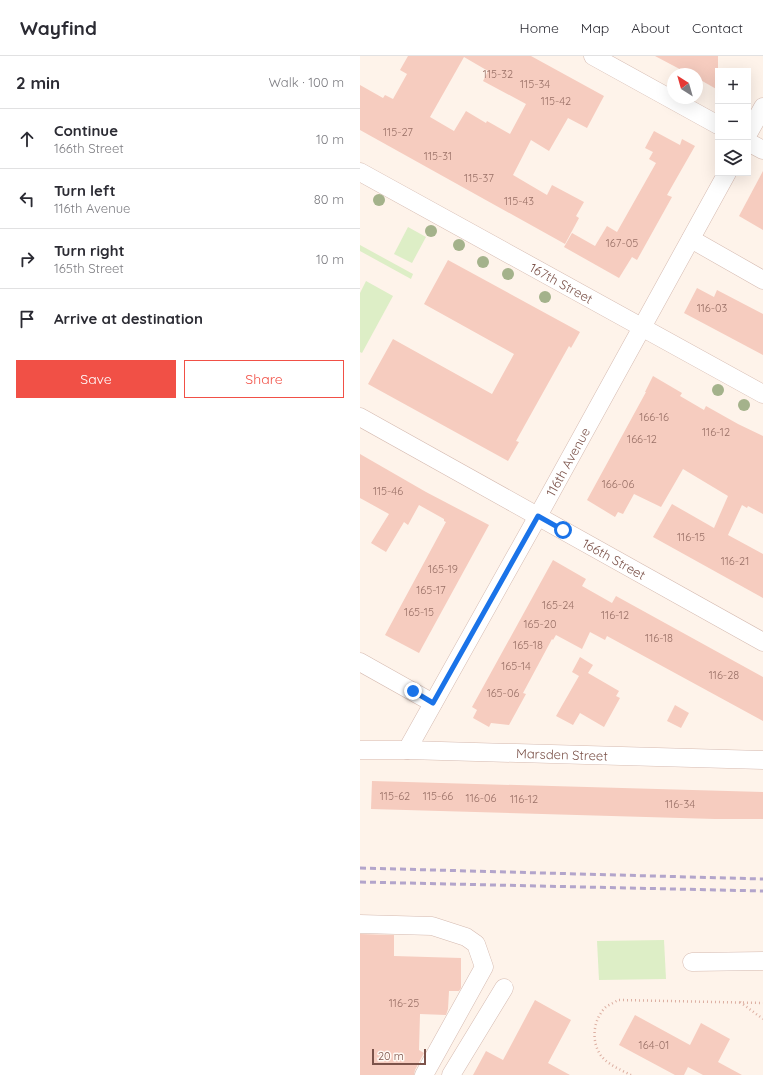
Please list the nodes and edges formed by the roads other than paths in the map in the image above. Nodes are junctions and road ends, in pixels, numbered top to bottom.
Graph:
1 (593, 56) edge
2 (763, 107) edge
3 (715, 123) edge
4 (751, 129) edge
5 (751, 144) edge
6 (763, 150) edge
7 (360, 172) edge
8 (725, 176) edge
9 (691, 239) junction
10 (763, 280) edge
11 (642, 328) junction
12 (763, 394) edge
13 (360, 417) edge
14 (538, 516) junction
15 (763, 642) edge
16 (360, 662) edge
17 (433, 703) junction
18 (360, 750) edge
19 (407, 750) junction
20 (763, 760) edge
21 (360, 924) edge
22 (763, 961) edge
23 (692, 962) dead end
24 (504, 988) dead end
25 (424, 1075) edge
26 (451, 1075) edge

1 - 3 street
2 - 4 street
5 - 6 street
7 - 11 street, 167th Street
8 - 9 street, 116th Avenue
9 - 10 street
9 - 11 street, 116th Avenue
11 - 12 street, 167th Street
11 - 14 street, 116th Avenue
13 - 14 street, 166th Street
14 - 15 street, 166th Street
14 - 17 street, 116th Avenue
16 - 17 street
17 - 19 street, 116th Avenue
18 - 19 street, Marsden Street
19 - 20 street, Marsden Street
21 - 25 street
22 - 23 street
24 - 26 street

